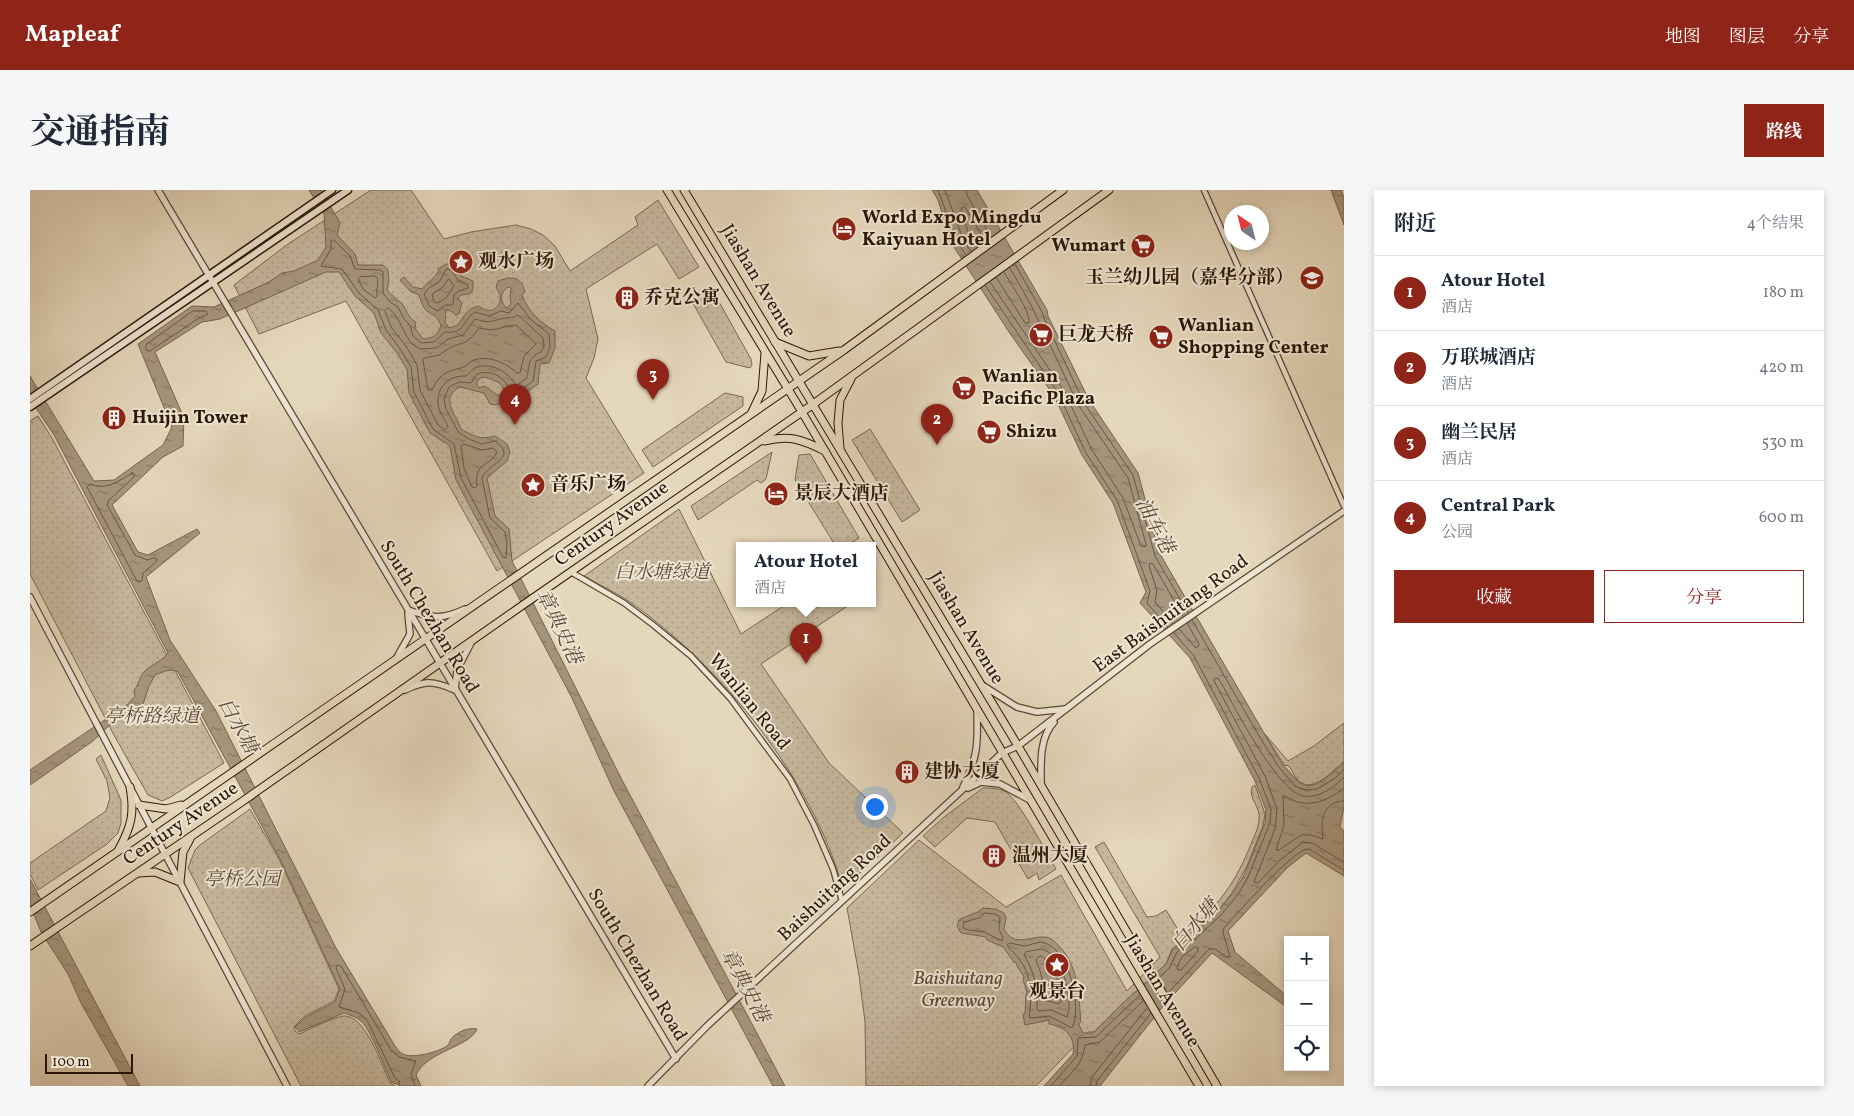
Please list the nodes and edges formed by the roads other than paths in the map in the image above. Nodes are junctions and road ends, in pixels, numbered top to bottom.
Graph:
1 (158, 190) edge
2 (332, 190) edge
3 (348, 190) edge
4 (667, 190) edge
5 (684, 190) edge
6 (1063, 190) edge
7 (1109, 190) edge
8 (1204, 190) edge
9 (208, 276) junction
10 (213, 283) junction
11 (775, 342) junction
12 (844, 350) junction
13 (765, 352) junction
14 (853, 376) junction
15 (798, 381) junction
16 (52, 388) junction
17 (787, 388) junction
18 (30, 399) edge
19 (812, 405) junction
20 (30, 407) edge
21 (752, 412) junction
22 (802, 412) junction
23 (758, 442) junction
24 (840, 450) junction
25 (825, 451) junction
26 (1344, 506) edge
27 (1344, 511) edge
28 (571, 572) junction
29 (30, 597) edge
30 (476, 604) junction
31 (408, 610) junction
32 (425, 639) junction
33 (474, 639) junction
34 (395, 659) junction
35 (440, 663) junction
36 (980, 684) junction
37 (456, 690) junction
38 (390, 698) junction
39 (1066, 709) junction
40 (977, 710) junction
41 (1018, 746) junction
42 (1002, 753) junction
43 (1041, 785) junction
44 (130, 787) junction
45 (961, 791) junction
46 (1030, 800) junction
47 (189, 802) junction
48 (139, 805) junction
49 (152, 828) junction
50 (192, 837) junction
51 (117, 852) junction
52 (166, 855) junction
53 (138, 873) junction
54 (180, 882) junction
55 (842, 902) junction
56 (30, 912) edge
57 (30, 946) edge
58 (676, 1059) junction
59 (287, 1086) edge
60 (648, 1086) edge
61 (1199, 1086) edge
62 (1217, 1086) edge

1 - 9 street, South Chezhan Road
2 - 9 main road
3 - 10 main road
4 - 13 main road, Jiashan Avenue
5 - 11 main road, Jiashan Avenue
6 - 12 main road, Century Avenue
7 - 14 main road, Century Avenue
8 - 26 street
9 - 10 street, South Chezhan Road
9 - 16 main road
10 - 16 main road
10 - 31 street, South Chezhan Road
11 - 12 main road
11 - 15 main road, Jiashan Avenue
12 - 15 main road, Century Avenue
13 - 17 main road, Jiashan Avenue
13 - 21 main road
14 - 19 main road, Century Avenue
14 - 24 main road
15 - 17 main road, Century Avenue
15 - 19 main road, Jiashan Avenue
16 - 18 main road
16 - 20 main road
17 - 21 main road, Century Avenue
17 - 22 main road, Jiashan Avenue
19 - 22 main road, Century Avenue
19 - 24 main road, Jiashan Avenue
21 - 30 main road, Century Avenue
22 - 23 main road, Century Avenue
22 - 25 main road, Jiashan Avenue
23 - 25 main road
23 - 28 main road, Century Avenue
24 - 36 main road, Jiashan Avenue
25 - 40 main road, Jiashan Avenue
27 - 39 street, East Baishuitang Road
28 - 33 main road, Century Avenue
28 - 55 street, Wanlian Road
29 - 44 street
30 - 31 street
30 - 32 main road, Century Avenue
31 - 32 street, South Chezhan Road
31 - 34 street
32 - 34 main road, Century Avenue
32 - 35 street, South Chezhan Road
33 - 35 main road, Century Avenue
33 - 37 street
34 - 47 main road, Century Avenue
35 - 37 street, South Chezhan Road
35 - 38 main road, Century Avenue
36 - 39 street
36 - 41 main road, Jiashan Avenue
37 - 38 street
37 - 58 street, South Chezhan Road
38 - 50 main road, Century Avenue
39 - 41 street, East Baishuitang Road
39 - 43 street
40 - 42 main road, Jiashan Avenue
40 - 45 street
41 - 42 street, Baishuitang Road
41 - 43 main road, Jiashan Avenue
42 - 45 street, Baishuitang Road
42 - 46 main road, Jiashan Avenue
43 - 62 main road, Jiashan Avenue
44 - 48 street
44 - 51 main road
45 - 46 street
45 - 55 street, Baishuitang Road
46 - 61 main road, Jiashan Avenue
47 - 48 main road
47 - 49 main road, Century Avenue
48 - 49 street
49 - 51 main road, Century Avenue
49 - 52 street
50 - 52 main road, Century Avenue
50 - 54 main road
51 - 56 main road, Century Avenue
52 - 53 main road, Century Avenue
52 - 54 street
53 - 54 main road
53 - 57 main road, Century Avenue
54 - 59 street
55 - 58 street, Baishuitang Road
58 - 60 street, Baishuitang Road

